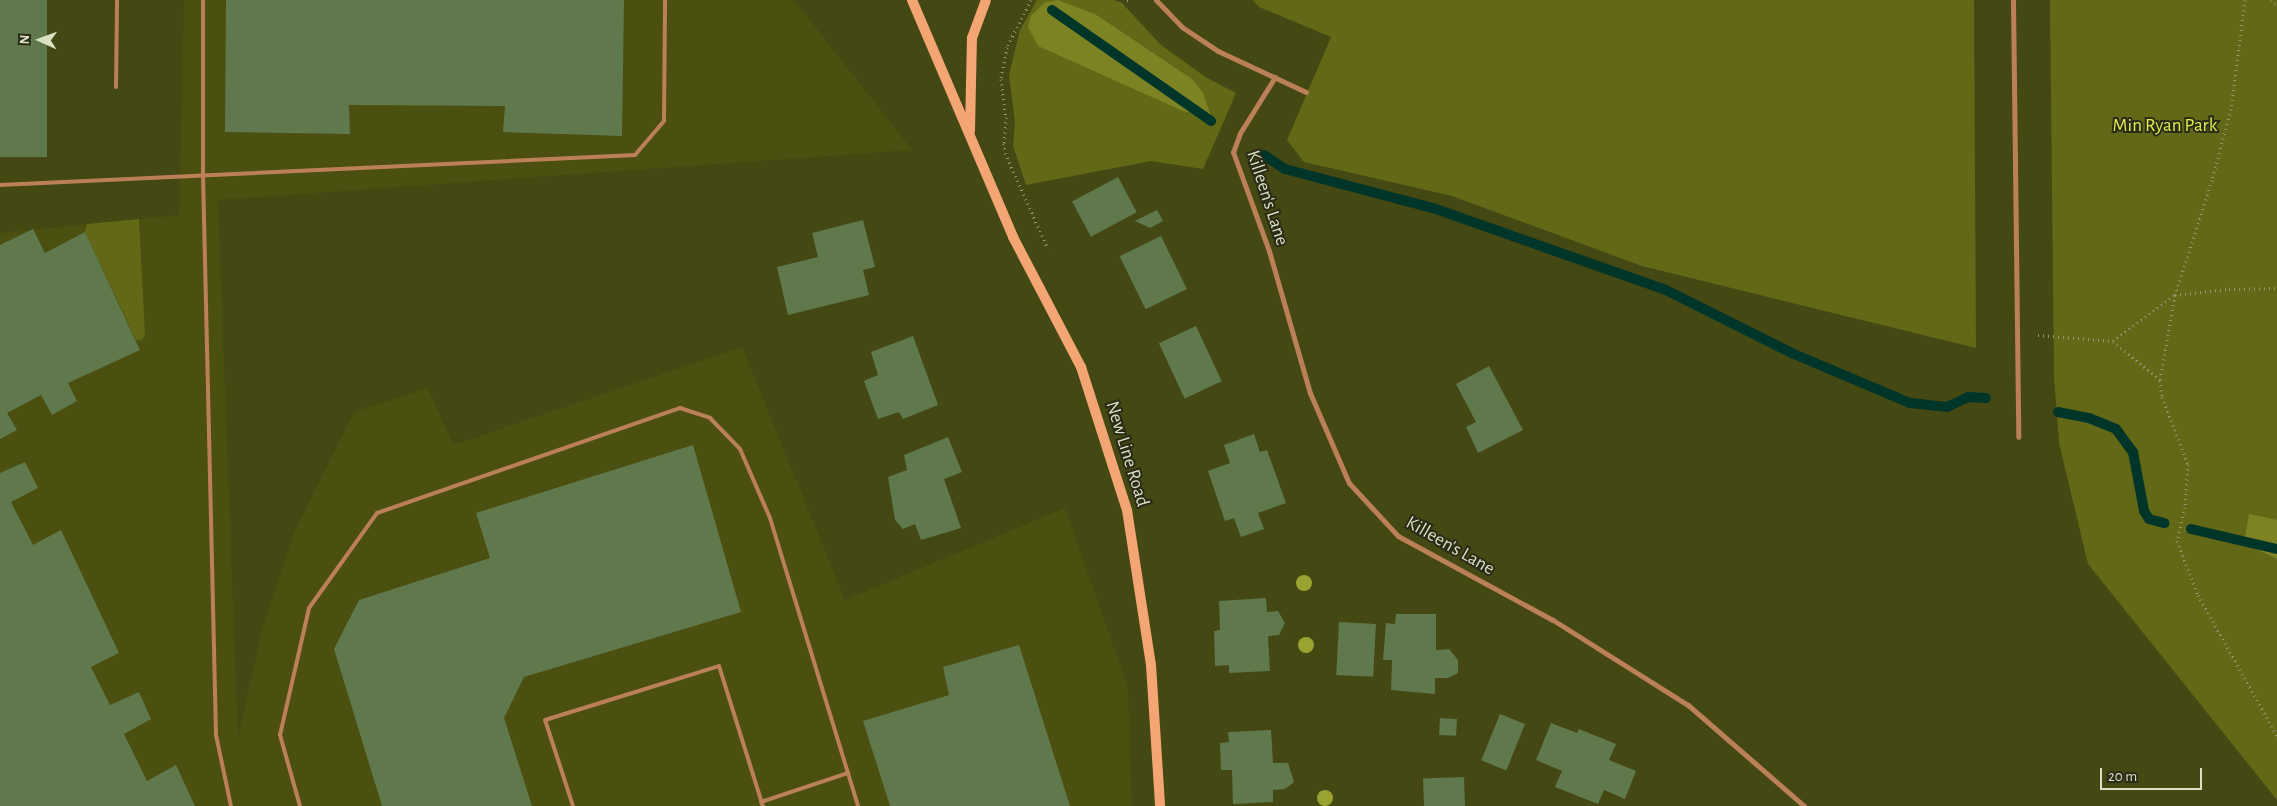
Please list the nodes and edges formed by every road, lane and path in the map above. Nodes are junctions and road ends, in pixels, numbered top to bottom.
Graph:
1 (117, 0) edge
2 (203, 0) edge
3 (665, 0) edge
4 (912, 0) edge
5 (986, 0) edge
6 (1031, 0) edge
7 (1156, 0) edge
8 (2013, 0) edge
9 (2245, 0) edge
10 (2270, 0) edge
11 (2277, 5) edge
12 (1275, 77) junction
13 (116, 87) dead end
14 (1306, 92) dead end
15 (970, 137) junction
16 (203, 175) junction
17 (0, 185) edge
18 (1030, 270) junction
19 (2277, 288) edge
20 (2175, 295) junction
21 (2037, 336) dead end
22 (2114, 341) junction
23 (2160, 380) junction
24 (2018, 437) dead end
25 (2277, 736) edge
26 (848, 773) junction
27 (762, 804) edge
28 (231, 806) edge
29 (300, 806) edge
30 (573, 806) edge
31 (858, 806) edge
32 (1160, 806) edge
33 (1804, 806) edge

1 - 13 lane
2 - 16 lane
3 - 16 lane
4 - 15 main road, New Line Road
5 - 15 main road, New Line Road
6 - 18 path
7 - 12 street
8 - 24 street
9 - 20 path
10 - 11 path
12 - 14 street
12 - 33 street, Killeen's Lane
15 - 18 main road, New Line Road
16 - 17 lane
16 - 28 lane
18 - 32 main road, New Line Road
19 - 20 path
20 - 22 path
20 - 23 path
21 - 22 path
22 - 23 path
23 - 25 path
26 - 27 lane
26 - 29 lane
26 - 31 lane
27 - 30 lane

